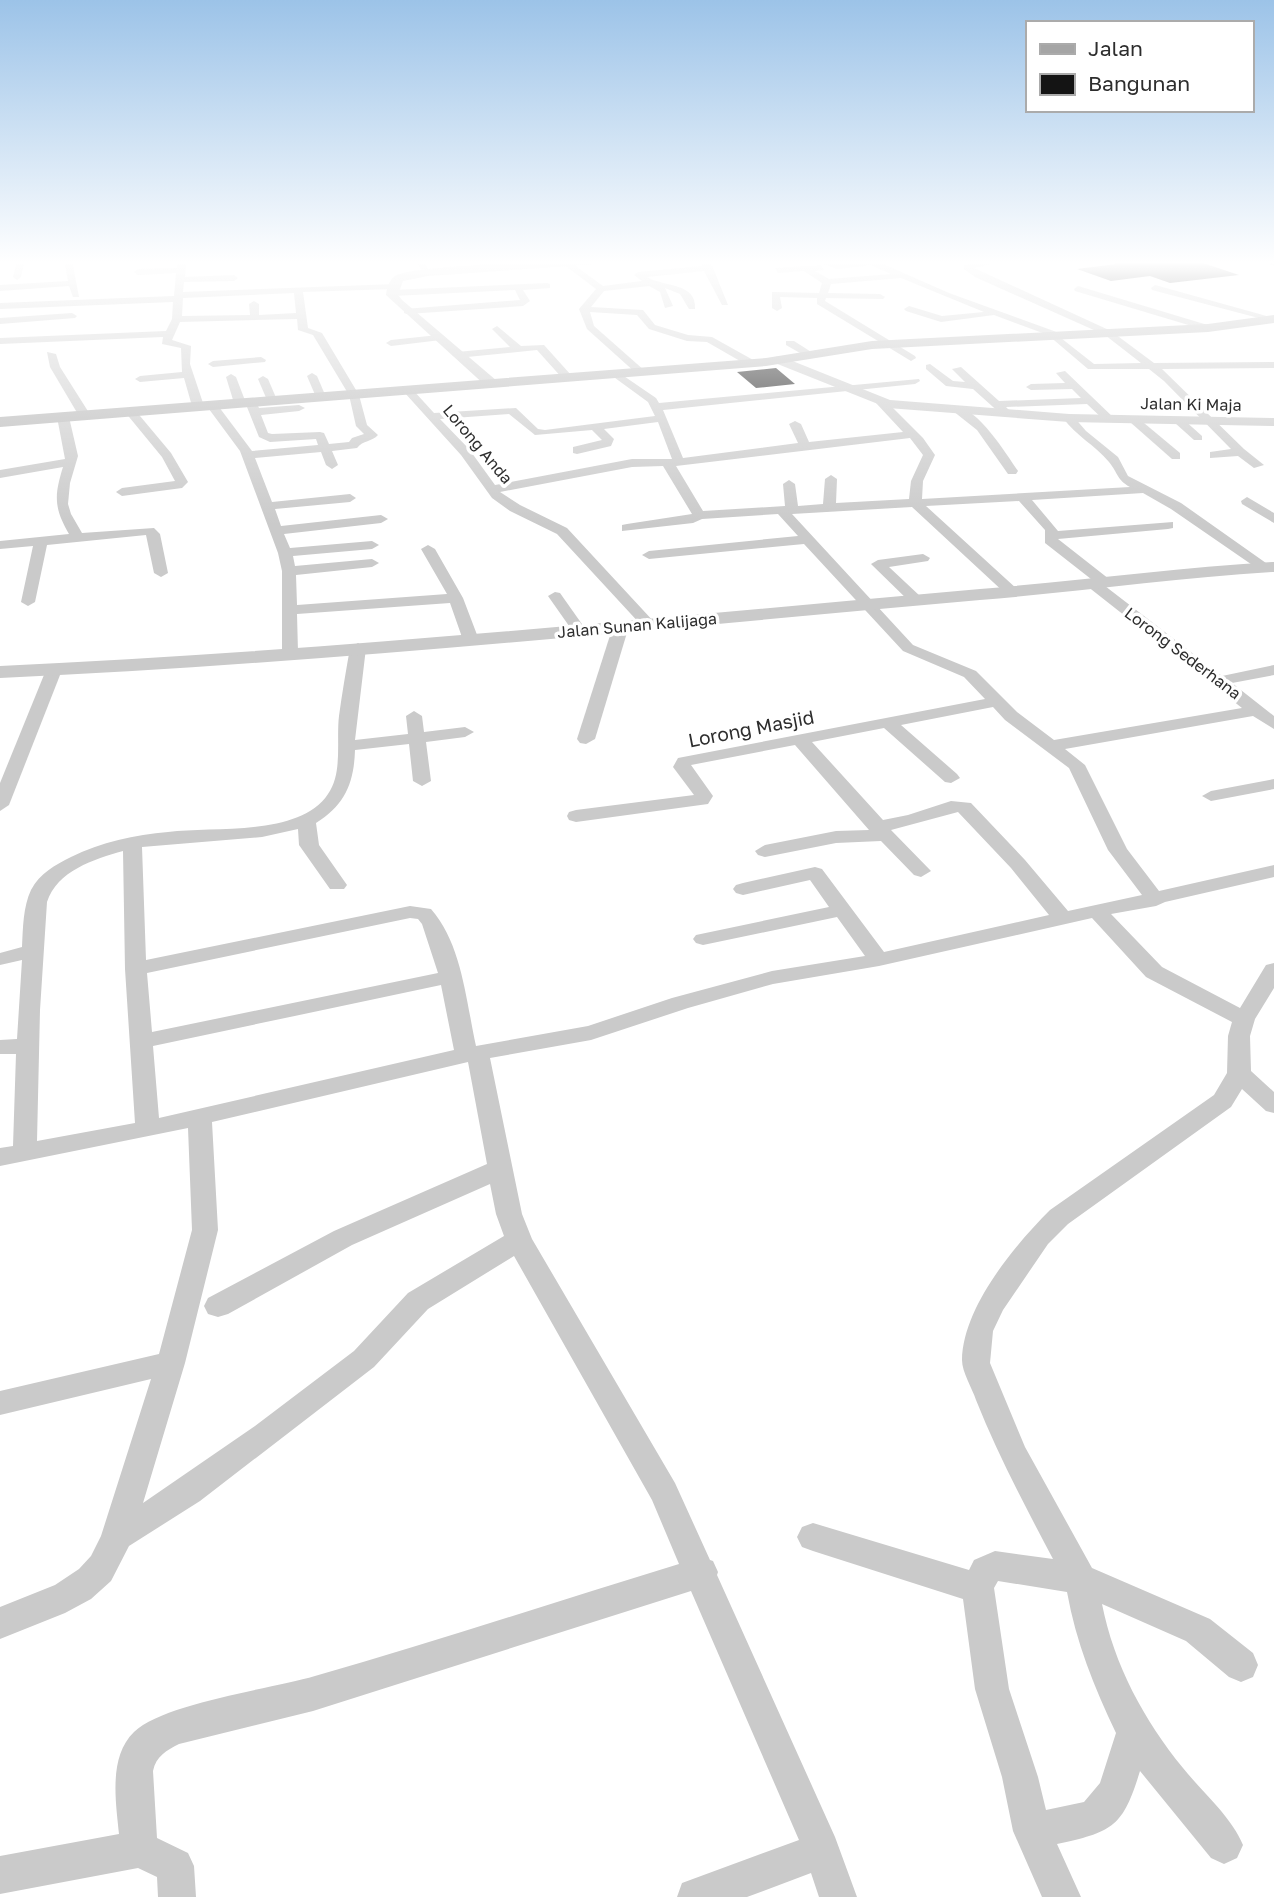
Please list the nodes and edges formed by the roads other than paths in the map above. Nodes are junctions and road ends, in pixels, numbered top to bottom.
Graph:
1 (187, 349) edge
2 (326, 349) edge
3 (450, 349) edge
4 (512, 349) edge
5 (542, 349) edge
6 (614, 349) edge
7 (726, 349) edge
8 (800, 349) edge
9 (857, 349) edge
10 (897, 349) edge
11 (1070, 349) edge
12 (1127, 349) edge
13 (51, 354) dead end
14 (457, 355) junction
15 (811, 355) junction
16 (911, 358) dead end
17 (261, 360) dead end
18 (780, 360) junction
19 (751, 363) junction
20 (1274, 365) edge
21 (158, 366) dead end
22 (930, 367) dead end
23 (1153, 367) junction
24 (957, 369) dead end
25 (188, 371) junction
26 (640, 371) junction
27 (615, 373) junction
28 (1061, 373) dead end
29 (312, 376) dead end
30 (231, 377) dead end
31 (567, 377) junction
32 (140, 379) dead end
33 (263, 379) dead end
34 (915, 381) dead end
35 (169, 382) dead end
36 (492, 384) junction
37 (977, 386) junction
38 (1074, 386) junction
39 (848, 387) junction
40 (1031, 387) dead end
41 (410, 392) junction
42 (354, 395) junction
43 (321, 397) junction
44 (271, 400) junction
45 (1090, 401) junction
46 (882, 403) junction
47 (205, 406) junction
48 (249, 406) junction
49 (656, 407) junction
50 (299, 408) dead end
51 (957, 408) junction
52 (1002, 409) junction
53 (131, 412) junction
54 (580, 412) dead end
55 (85, 416) junction
56 (433, 416) junction
57 (63, 417) junction
58 (662, 418) junction
59 (1069, 418) junction
60 (1109, 419) junction
61 (1134, 420) junction
62 (1179, 421) junction
63 (0, 422) edge
64 (1210, 422) junction
65 (1274, 422) edge
66 (795, 424) dead end
67 (595, 427) junction
68 (910, 435) junction
69 (1198, 438) dead end
70 (805, 446) junction
71 (324, 447) junction
72 (771, 449) junction
73 (577, 450) dead end
74 (1240, 452) junction
75 (1214, 454) dead end
76 (248, 455) junction
77 (1176, 456) dead end
78 (70, 462) junction
79 (673, 462) junction
80 (780, 464) dead end
81 (1258, 465) dead end
82 (332, 466) dead end
83 (1013, 471) dead end
84 (0, 474) edge
85 (1122, 478) junction
86 (831, 479) dead end
87 (1056, 481) dead end
88 (789, 484) dead end
89 (491, 490) junction
90 (1141, 490) junction
91 (122, 492) dead end
92 (350, 498) dead end
93 (1023, 498) junction
94 (1247, 501) dead end
95 (915, 503) junction
96 (267, 506) junction
97 (829, 508) junction
98 (787, 510) junction
99 (699, 515) junction
100 (381, 519) dead end
101 (1274, 519) edge
102 (1168, 525) dead end
103 (627, 528) dead end
104 (276, 531) junction
105 (1050, 536) junction
106 (77, 537) junction
107 (41, 540) junction
108 (809, 540) junction
109 (0, 545) edge
110 (372, 545) dead end
111 (428, 549) dead end
112 (285, 553) junction
113 (649, 555) dead end
114 (923, 558) dead end
115 (372, 563) dead end
116 (1270, 567) edge
117 (289, 571) junction
118 (161, 573) dead end
119 (1098, 583) junction
120 (1012, 592) junction
121 (555, 596) dead end
122 (456, 598) junction
123 (916, 600) junction
124 (28, 602) dead end
125 (869, 605) junction
126 (291, 610) junction
127 (647, 623) junction
128 (621, 626) junction
129 (579, 630) junction
130 (471, 640) junction
131 (358, 648) junction
132 (290, 652) junction
133 (54, 670) junction
134 (1274, 670) edge
135 (0, 672) edge
136 (1219, 681) junction
137 (996, 702) junction
138 (1257, 710) junction
139 (414, 716) dead end
140 (888, 723) junction
141 (1274, 724) edge
142 (465, 732) dead end
143 (417, 739) junction
144 (586, 739) dead end
145 (800, 740) junction
146 (346, 746) junction
147 (1050, 746) junction
148 (951, 779) dead end
149 (422, 781) dead end
150 (1274, 784) edge
151 (1211, 796) dead end
152 (0, 805) edge
153 (576, 816) dead end
154 (307, 821) junction
155 (880, 831) junction
156 (132, 843) junction
157 (765, 851) dead end
158 (921, 871) dead end
159 (1274, 872) edge
160 (337, 885) dead end
161 (743, 889) dead end
162 (1156, 900) junction
163 (842, 909) junction
164 (1099, 913) junction
165 (1064, 920) junction
166 (703, 939) dead end
167 (33, 951) junction
168 (0, 959) edge
169 (878, 960) junction
170 (136, 969) junction
171 (1274, 971) edge
172 (450, 977) junction
173 (1244, 1019) junction
174 (142, 1041) junction
175 (27, 1046) junction
176 (0, 1047) edge
177 (472, 1054) junction
178 (1239, 1073) junction
179 (1274, 1105) edge
180 (200, 1117) junction
181 (148, 1129) junction
182 (25, 1153) junction
183 (0, 1157) edge
184 (500, 1169) junction
185 (519, 1240) junction
186 (218, 1306) dead end
187 (171, 1363) junction
188 (0, 1403) edge
189 (117, 1536) junction
190 (813, 1537) dead end
191 (702, 1572) junction
192 (1081, 1578) junction
193 (978, 1588) junction
194 (0, 1623) edge
195 (1241, 1665) dead end
196 (1133, 1732) junction
197 (1032, 1831) junction
198 (1224, 1845) dead end
199 (139, 1849) junction
200 (822, 1850) junction
201 (0, 1875) edge
202 (177, 1897) edge
203 (696, 1897) edge
204 (838, 1897) edge
205 (1062, 1897) edge

1 - 25 street
2 - 42 street
3 - 14 street
4 - 14 street
5 - 31 street
6 - 26 street
7 - 19 street
8 - 15 street
9 - 15 main road
10 - 16 street
11 - 23 street
12 - 23 street
13 - 55 street
14 - 36 street
15 - 18 main road
17 - 25 street
18 - 19 main road
18 - 39 street, Jalan Ki Maja
19 - 26 main road
20 - 23 street
21 - 25 street
22 - 37 street
23 - 64 street
24 - 37 street
25 - 32 street
25 - 35 street
25 - 47 street
26 - 27 main road
27 - 31 main road
27 - 49 street
28 - 38 street
29 - 43 street
30 - 48 street
31 - 36 main road
33 - 44 street
34 - 39 street
36 - 41 main road
37 - 52 street
38 - 40 street
38 - 45 street
39 - 46 street, Jalan Ki Maja
39 - 49 street
41 - 42 main road
41 - 56 street, Lorong Anda
42 - 43 main road
42 - 71 street
43 - 44 main road
44 - 48 main road
45 - 52 street
45 - 60 street
46 - 51 street, Jalan Ki Maja
46 - 68 street
47 - 48 main road
47 - 53 main road
47 - 76 street
48 - 50 street
48 - 71 street
49 - 58 street
51 - 52 street, Jalan Ki Maja
51 - 83 street
52 - 59 street, Jalan Ki Maja
53 - 55 main road
53 - 91 street
54 - 67 street
55 - 57 main road
56 - 67 street
56 - 89 street, Lorong Anda
57 - 63 main road
57 - 78 street
58 - 67 street
58 - 79 street
59 - 60 street, Jalan Ki Maja
59 - 85 street
60 - 61 street, Jalan Ki Maja
61 - 62 street, Jalan Ki Maja
61 - 77 street
62 - 64 street, Jalan Ki Maja
62 - 69 street
64 - 65 street, Jalan Ki Maja
64 - 74 street
66 - 70 street
67 - 73 street
68 - 70 street
68 - 95 street
70 - 72 street
71 - 76 street
71 - 82 street
72 - 79 street
72 - 80 street
74 - 75 street
74 - 81 street
76 - 96 street
78 - 84 street
78 - 106 street
79 - 89 street
79 - 99 street
85 - 87 street
85 - 90 street
86 - 97 street
88 - 98 street
89 - 127 street, Lorong Anda
90 - 93 street
90 - 116 street
92 - 96 street
93 - 95 street
93 - 105 street, Lorong Sederhana
94 - 101 street
95 - 97 street
95 - 120 street
96 - 104 street
97 - 98 street
98 - 99 street
98 - 108 street
99 - 103 street
100 - 104 street
102 - 105 street
104 - 112 street
105 - 119 street, Lorong Sederhana
106 - 107 street
106 - 118 street
107 - 109 street
107 - 124 street
108 - 113 street
108 - 125 street
110 - 112 street
111 - 122 street
112 - 117 street
114 - 123 street
115 - 117 street
116 - 119 street, Jalan Sunan Kalijaga
117 - 126 street
119 - 120 street, Jalan Sunan Kalijaga
119 - 136 street, Lorong Sederhana
120 - 123 street, Jalan Sunan Kalijaga
121 - 129 street
122 - 126 street
122 - 130 street
123 - 125 street, Jalan Sunan Kalijaga
125 - 127 street, Jalan Sunan Kalijaga
125 - 137 street
126 - 132 street
127 - 128 street, Jalan Sunan Kalijaga
128 - 129 street, Jalan Sunan Kalijaga
128 - 144 street
129 - 130 street, Jalan Sunan Kalijaga
130 - 131 street, Jalan Sunan Kalijaga
131 - 132 street, Jalan Sunan Kalijaga
131 - 146 street
132 - 133 street, Jalan Sunan Kalijaga
133 - 135 street, Jalan Sunan Kalijaga
133 - 152 street
134 - 136 street
136 - 138 street, Lorong Sederhana
137 - 140 street, Lorong Masjid
137 - 147 street
138 - 141 street, Lorong Sederhana
138 - 147 street
139 - 143 street
140 - 145 street, Lorong Masjid
140 - 148 street
142 - 143 street
143 - 146 street
143 - 149 street
145 - 153 street, Lorong Masjid
145 - 155 street
146 - 154 street
147 - 162 street
150 - 151 street
154 - 156 street
154 - 160 street
155 - 157 street
155 - 158 street
155 - 165 street
156 - 167 street
156 - 170 street
159 - 162 street
161 - 163 street
162 - 164 street
163 - 166 street
163 - 169 street
164 - 165 street
164 - 173 street
165 - 169 street
167 - 168 street
167 - 175 street
169 - 177 street
170 - 172 street
170 - 174 street
171 - 173 street
172 - 174 street
172 - 177 street
173 - 178 street
174 - 181 street
175 - 176 street
175 - 182 street
177 - 180 street
177 - 184 street
178 - 179 street
178 - 192 street
180 - 181 street
180 - 187 street
181 - 182 street
182 - 183 street
184 - 185 street
184 - 186 street
185 - 189 street
185 - 191 street
187 - 188 street
187 - 189 street
189 - 194 street
190 - 193 street
191 - 199 street
191 - 200 street
192 - 193 street
192 - 195 street
192 - 196 street
193 - 197 street
196 - 197 street
196 - 198 street
197 - 205 street
199 - 201 street
199 - 202 street
200 - 203 street
200 - 204 street

